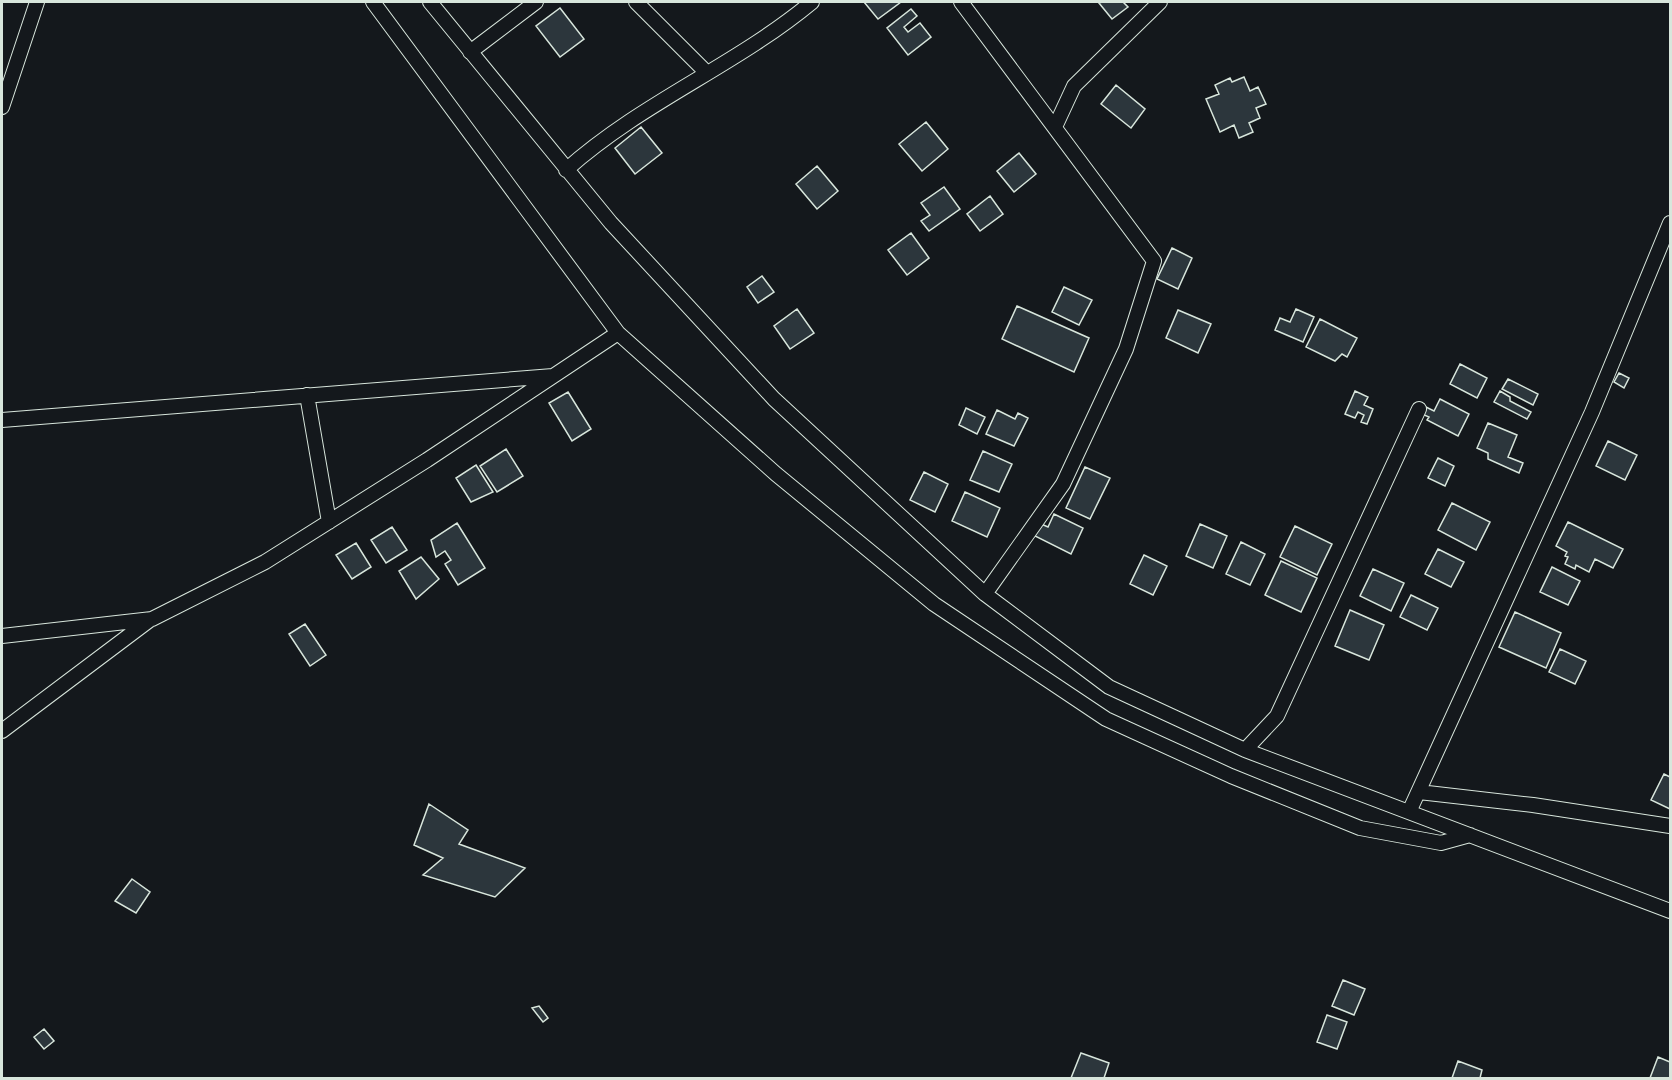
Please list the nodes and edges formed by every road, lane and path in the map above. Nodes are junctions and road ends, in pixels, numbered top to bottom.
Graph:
1 (37, 2) edge
2 (373, 2) edge
3 (430, 2) edge
4 (536, 2) edge
5 (636, 2) edge
6 (812, 2) edge
7 (961, 2) edge
8 (1160, 2) edge
9 (470, 52) junction
10 (707, 73) junction
11 (2, 107) edge
12 (1055, 127) junction
13 (566, 170) junction
14 (1671, 223) edge
15 (618, 333) junction
16 (554, 376) junction
17 (307, 395) junction
18 (1419, 409) dead end
19 (2, 420) edge
20 (329, 522) junction
21 (985, 594) junction
22 (152, 619) junction
23 (2, 636) edge
24 (2, 731) edge
25 (1245, 750) junction
26 (1419, 792) junction
27 (1409, 812) junction
28 (1671, 826) edge
29 (1470, 835) junction
30 (1671, 911) edge

1 - 11 street
2 - 15 street
3 - 9 street
4 - 9 street
5 - 10 street
6 - 10 street
7 - 12 street
8 - 12 street
9 - 13 street
10 - 13 street
12 - 21 street
13 - 21 street
14 - 26 street
15 - 16 street
15 - 29 street
16 - 17 street
16 - 20 street
17 - 19 street
17 - 20 street
18 - 25 street
20 - 22 street
21 - 25 street
22 - 23 street
22 - 24 street
25 - 27 street
26 - 27 street
26 - 28 street
27 - 29 street
29 - 30 street

